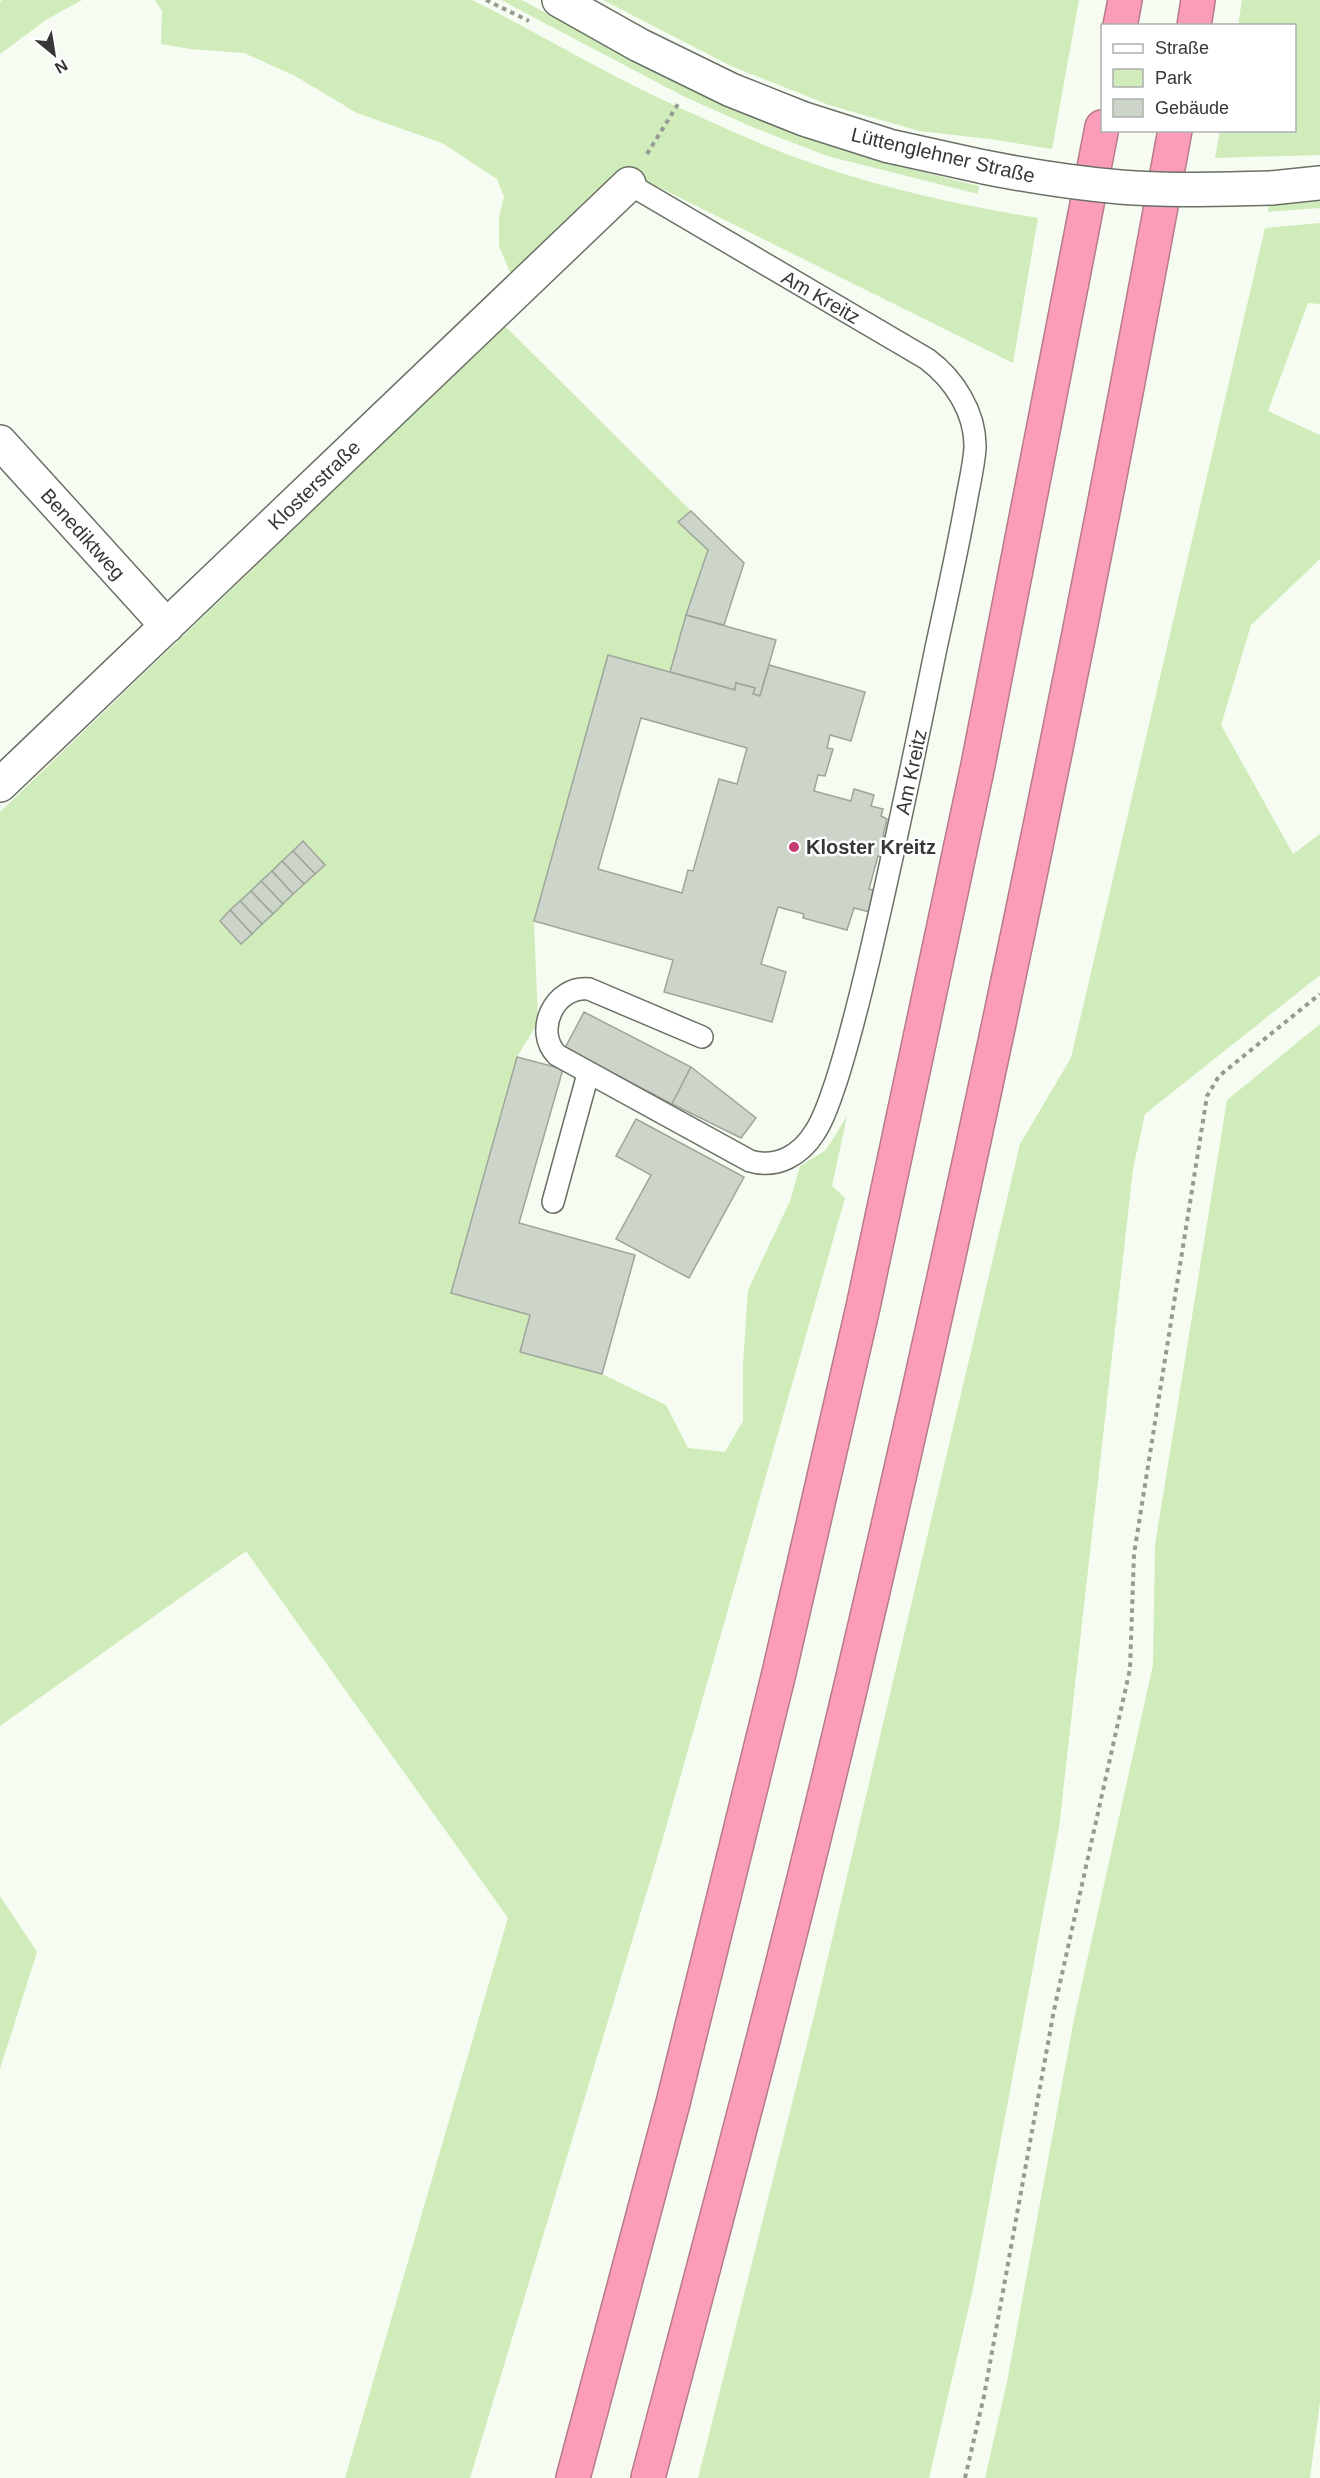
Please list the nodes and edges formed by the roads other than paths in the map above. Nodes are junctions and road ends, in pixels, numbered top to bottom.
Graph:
1 (559, 0) edge
2 (1125, 0) edge
3 (1198, 0) edge
4 (1120, 24) edge
5 (1194, 24) edge
6 (1101, 132) edge
7 (1176, 132) edge
8 (1320, 183) edge
9 (628, 184) joint
10 (0, 442) edge
11 (167, 626) junction
12 (0, 785) edge
13 (702, 1037) dead end
14 (588, 1074) junction
15 (553, 1202) dead end
16 (573, 2478) edge
17 (648, 2478) edge

1 - 8 street, Lüttenglehner Straße, bridge
2 - 4 highway
3 - 5 highway
6 - 16 highway
7 - 17 highway
9 - 11 street, Klosterstraße
9 - 14 lane, Am Kreitz
10 - 11 street, Benediktweg
11 - 12 street, Klosterstraße
13 - 14 lane, Am Kreitz
14 - 15 lane

